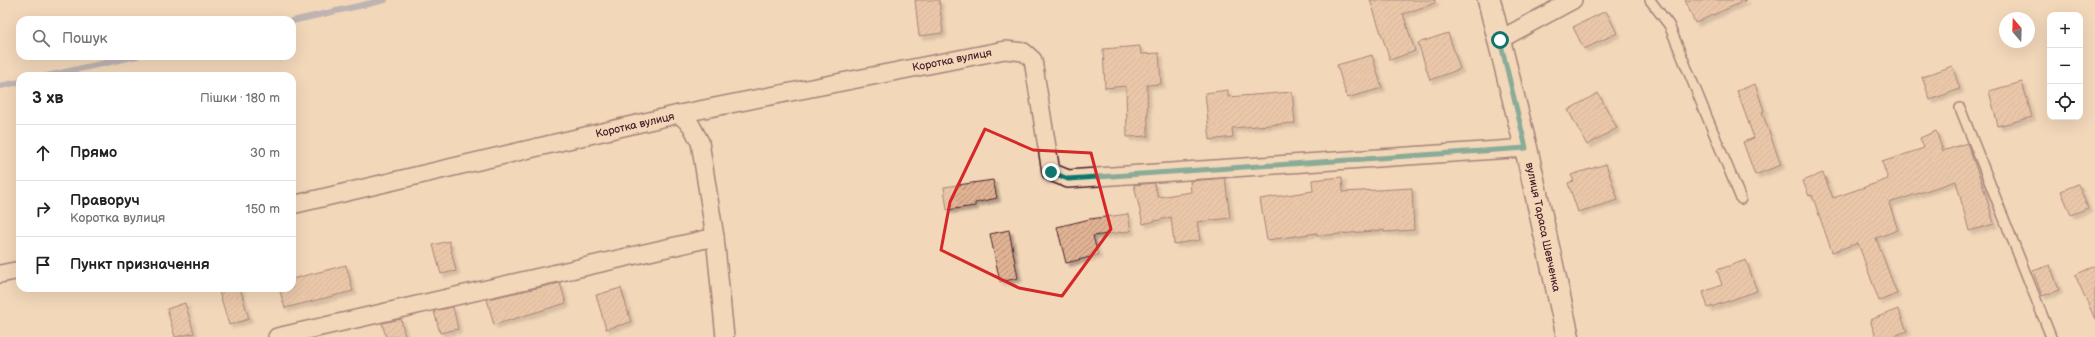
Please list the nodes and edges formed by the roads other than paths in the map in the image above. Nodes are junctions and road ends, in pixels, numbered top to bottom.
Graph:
1 (1489, 0) edge
2 (1573, 0) edge
3 (1650, 0) edge
4 (1500, 40) junction
5 (1960, 108) dead end
6 (679, 114) junction
7 (1526, 148) junction
8 (1741, 199) dead end
9 (296, 205) edge
10 (715, 237) junction
11 (16, 271) edge
12 (0, 274) edge
13 (277, 337) edge
14 (724, 337) edge
15 (1568, 337) edge
16 (2051, 337) edge

1 - 4 street, вулиця Тараса Шевченка
2 - 4 street
3 - 8 lane
4 - 7 street, вулиця Тараса Шевченка
5 - 16 lane
6 - 7 street, Коротка вулиця
6 - 9 street, Коротка вулиця
6 - 10 street
7 - 15 street, вулиця Тараса Шевченка
10 - 13 street
10 - 14 street
11 - 12 street

